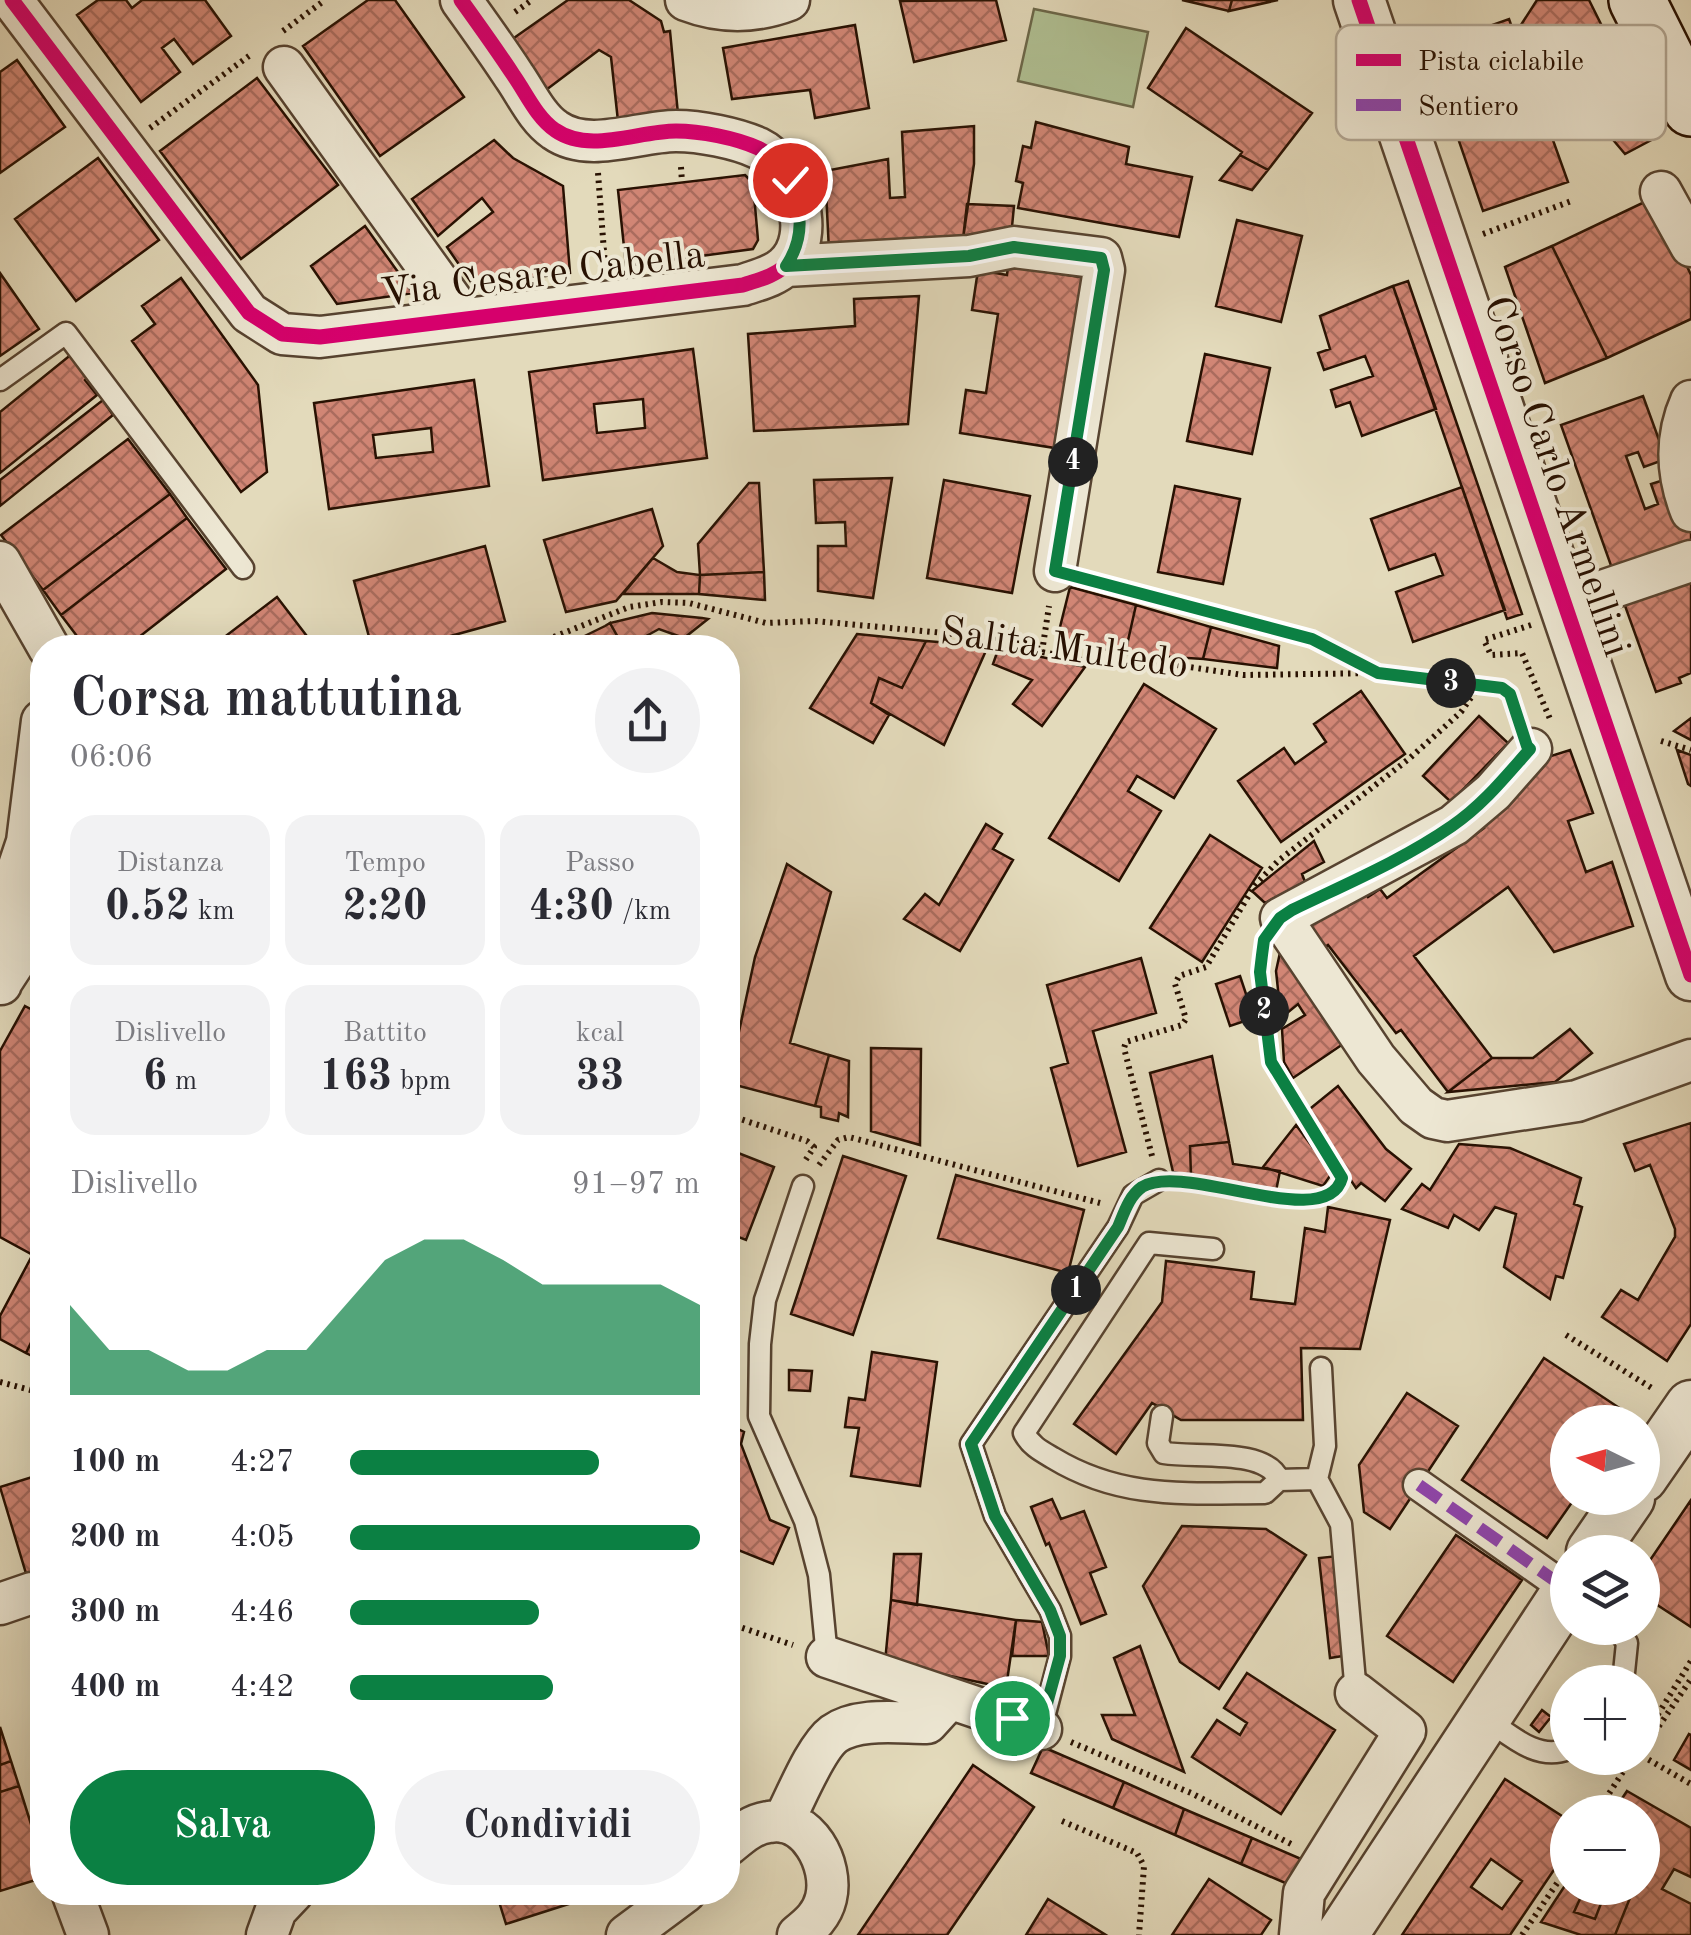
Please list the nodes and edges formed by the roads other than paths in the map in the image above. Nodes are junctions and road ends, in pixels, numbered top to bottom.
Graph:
1 (461, 0) edge
2 (686, 0) edge
3 (789, 0) edge
4 (1359, 0) edge
5 (1637, 0) edge
6 (10, 8) edge
7 (1367, 25) edge
8 (1650, 25) edge
9 (275, 49) road end
10 (1666, 58) edge
11 (1691, 108) edge
12 (1403, 140) edge
13 (1660, 192) dead end
14 (1691, 246) edge
15 (786, 266) junction
16 (466, 318) junction
17 (0, 380) edge
18 (1691, 400) edge
19 (1691, 511) edge
20 (1691, 561) edge
21 (0, 562) edge
22 (243, 568) dead end
23 (1055, 571) road end
24 (1550, 614) junction
25 (42, 635) edge
26 (1530, 749) road end
27 (30, 818) edge
28 (30, 938) edge
29 (1691, 975) edge
30 (0, 984) edge
31 (1691, 1060) edge
32 (802, 1176) road end
33 (1159, 1180) road end
34 (1213, 1249) dead end
35 (1321, 1368) dead end
36 (1674, 1399) edge
37 (1162, 1416) dead end
38 (1660, 1434) edge
39 (1279, 1480) junction
40 (1317, 1480) junction
41 (1419, 1485) dead end
42 (1550, 1573) edge
43 (1550, 1593) edge
44 (828, 1657) joint
45 (1356, 1692) joint
46 (948, 1700) junction
47 (1483, 1717) junction
48 (1040, 1729) joint
49 (1550, 1751) edge
50 (783, 1822) junction
51 (740, 1836) edge
52 (77, 1905) edge
53 (281, 1905) edge
54 (667, 1905) edge
55 (88, 1935) edge
56 (267, 1935) edge
57 (626, 1935) edge
58 (798, 1935) edge
59 (1300, 1935) edge
60 (1342, 1935) edge

1 - 15 street
2 - 3 street
4 - 7 street, Corso Carlo Armellini
5 - 8 main road
6 - 16 street, Via Cesare Cabella
9 - 16 street, Via Cesare Cabella
10 - 11 main road
12 - 24 street, Corso Carlo Armellini
13 - 14 street
15 - 16 street, Via Cesare Cabella
15 - 23 street, Via Cesare Cabella
17 - 22 lane
18 - 19 street
20 - 24 street
21 - 25 street
24 - 29 street, Corso Carlo Armellini
26 - 31 street
27 - 30 street
28 - 30 street
32 - 44 lane
33 - 48 lane
34 - 39 lane
35 - 40 lane
36 - 38 street
37 - 39 lane
39 - 40 lane
40 - 45 lane
41 - 42 street
43 - 47 street
44 - 46 street
45 - 59 street
46 - 48 street
46 - 50 street
47 - 49 lane
47 - 60 street
50 - 51 street
50 - 58 street
52 - 55 street
53 - 56 street
54 - 57 street

